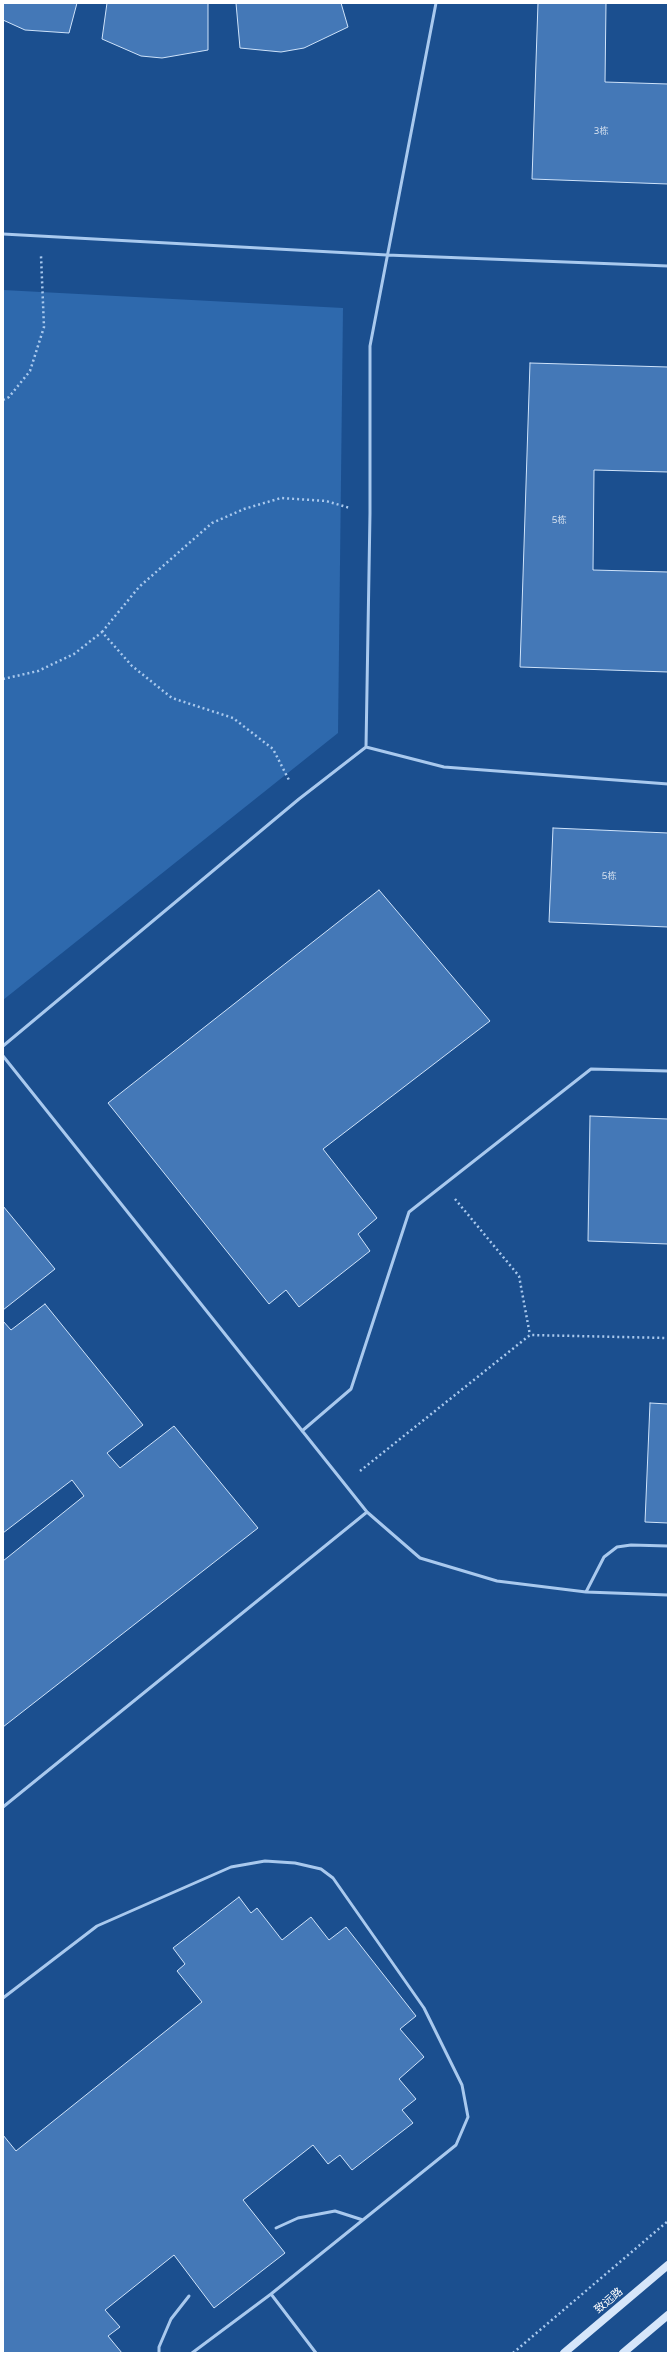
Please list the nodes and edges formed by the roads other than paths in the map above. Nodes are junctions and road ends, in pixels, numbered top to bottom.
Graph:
1 (436, 3) edge
2 (3, 234) edge
3 (387, 255) junction
4 (668, 266) edge
5 (366, 746) junction
6 (668, 784) edge
7 (3, 1046) edge
8 (3, 1056) edge
9 (668, 1071) edge
10 (302, 1431) junction
11 (367, 1512) junction
12 (668, 1546) edge
13 (586, 1592) junction
14 (668, 1595) edge
15 (3, 1807) edge
16 (3, 1998) edge
17 (363, 2220) junction
18 (276, 2228) dead end
19 (668, 2266) edge
20 (271, 2294) junction
21 (188, 2296) dead end
22 (668, 2314) edge
23 (159, 2353) edge
24 (192, 2353) edge
25 (316, 2353) edge
26 (564, 2353) edge
27 (623, 2353) edge

1 - 3 lane
2 - 3 lane
3 - 4 lane
3 - 5 lane
5 - 6 lane
5 - 7 lane
8 - 10 lane
9 - 10 lane
10 - 11 lane
11 - 13 lane
11 - 15 lane
12 - 13 lane
13 - 14 lane
16 - 17 lane
17 - 18 lane
17 - 20 lane
19 - 26 main road, 致远路
20 - 24 lane
20 - 25 lane
21 - 23 lane
22 - 27 main road

